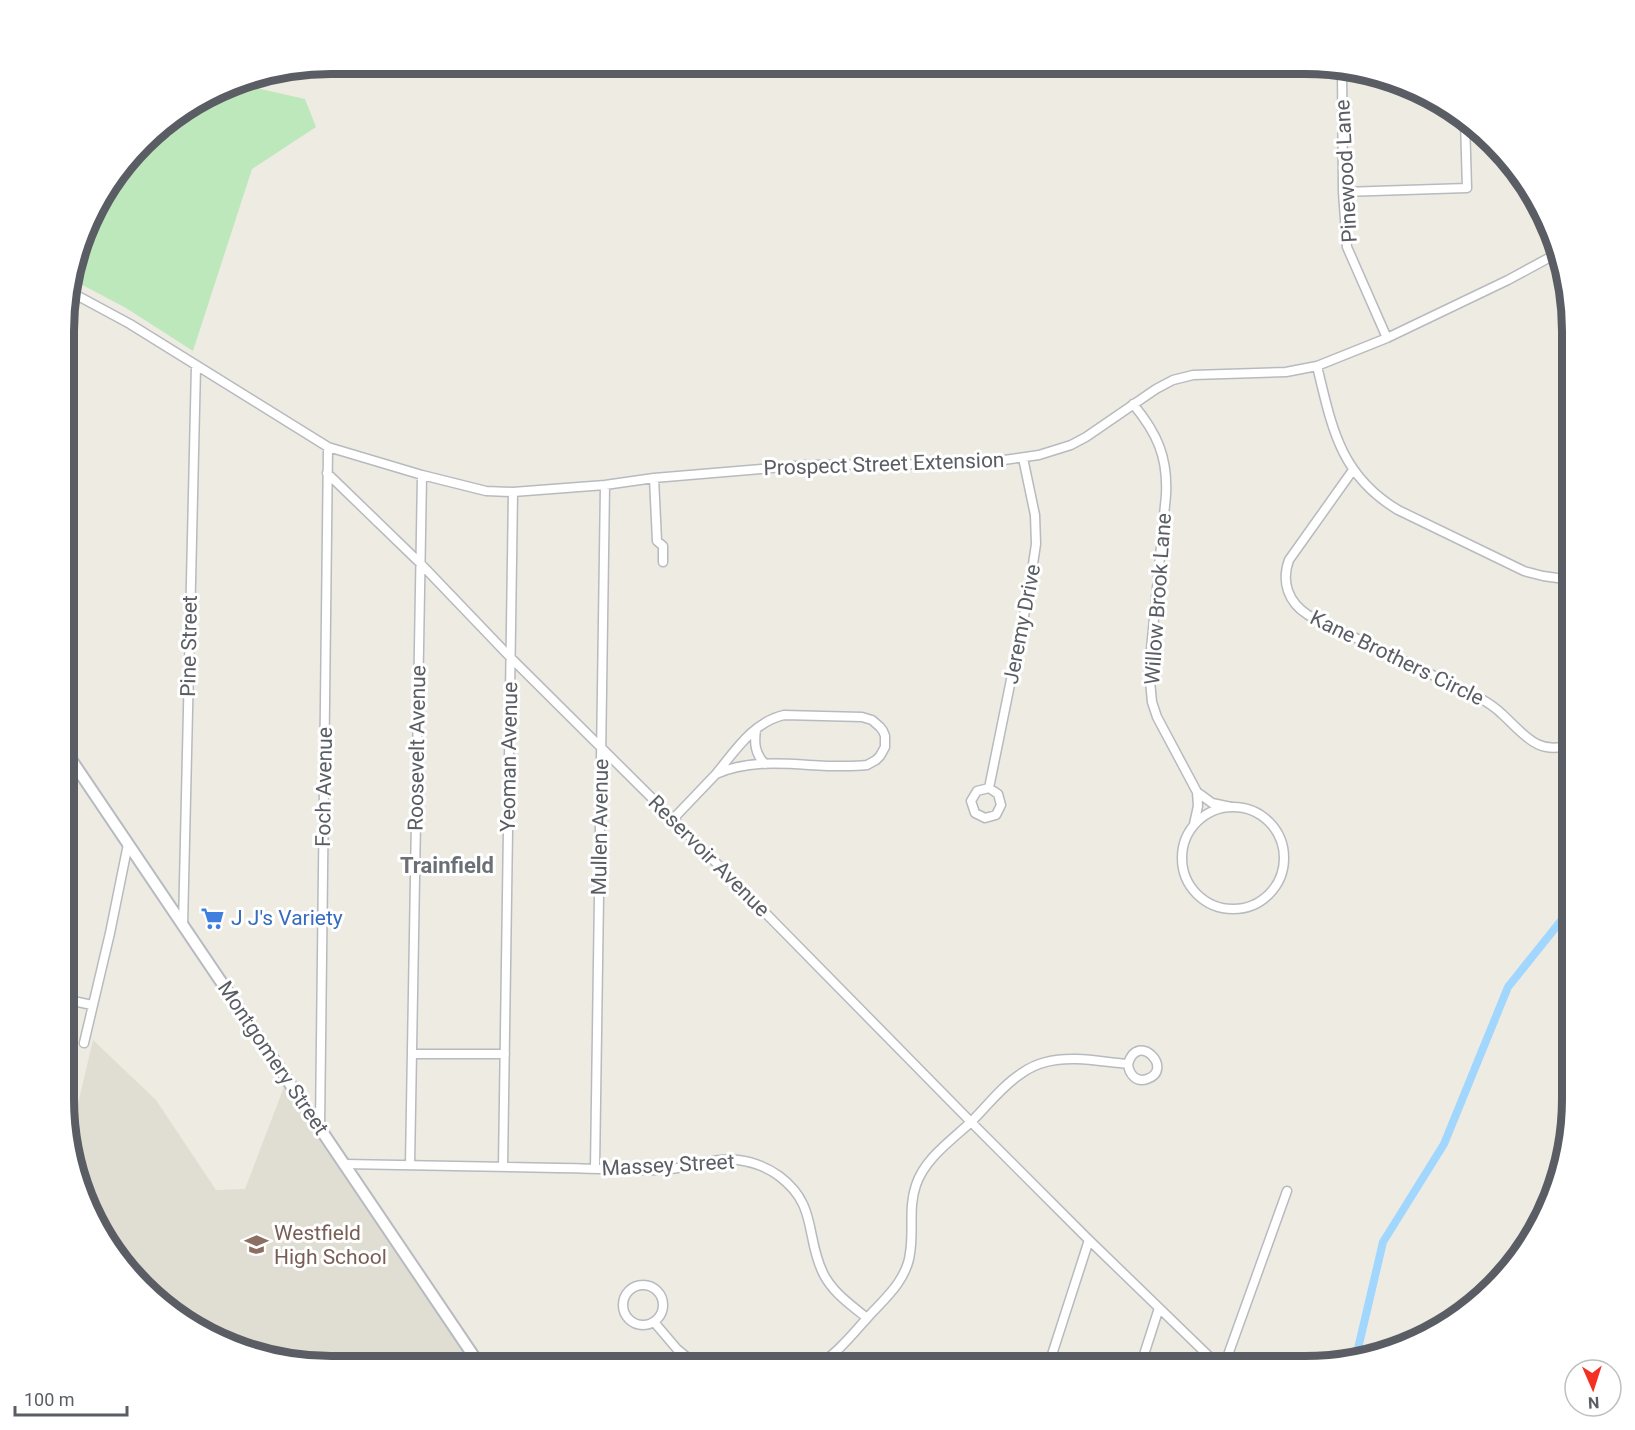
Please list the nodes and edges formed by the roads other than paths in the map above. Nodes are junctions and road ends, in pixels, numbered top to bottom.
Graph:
1 (1342, 76) edge
2 (1465, 130) edge
3 (1343, 192) junction
4 (1551, 257) edge
5 (76, 295) edge
6 (1387, 338) junction
7 (195, 366) junction
8 (1317, 366) junction
9 (1132, 405) junction
10 (328, 447) junction
11 (1023, 458) junction
12 (1353, 470) junction
13 (327, 473) junction
14 (422, 475) junction
15 (654, 478) junction
16 (605, 485) junction
17 (513, 492) junction
18 (663, 562) dead end
19 (421, 564) junction
20 (1562, 578) edge
21 (511, 658) junction
22 (756, 730) junction
23 (1562, 746) edge
24 (601, 749) junction
25 (74, 764) edge
26 (765, 764) junction
27 (716, 774) junction
28 (989, 788) dead end
29 (1197, 792) junction
30 (1231, 807) junction
31 (673, 819) junction
32 (1194, 824) junction
33 (128, 844) junction
34 (183, 926) junction
35 (74, 1001) edge
36 (92, 1005) junction
37 (84, 1043) dead end
38 (412, 1054) junction
39 (505, 1054) junction
40 (1128, 1064) dead end
41 (971, 1122) junction
42 (320, 1127) junction
43 (344, 1164) junction
44 (410, 1165) junction
45 (503, 1167) junction
46 (595, 1168) junction
47 (1287, 1191) dead end
48 (1089, 1240) junction
49 (1159, 1308) junction
50 (867, 1318) junction
51 (654, 1322) junction
52 (474, 1356) edge
53 (685, 1356) edge
54 (829, 1356) edge
55 (1051, 1356) edge
56 (1143, 1356) edge
57 (1209, 1356) edge
58 (1228, 1356) edge

1 - 3 street, Pinewood Lane
2 - 3 street
3 - 6 street, Pinewood Lane
4 - 6 street, Prospect Street Extension
5 - 7 street, Prospect Street Extension
6 - 8 street, Prospect Street Extension
7 - 10 street, Prospect Street Extension
7 - 34 street, Pine Street
8 - 9 street, Prospect Street Extension
8 - 12 street
9 - 11 street, Prospect Street Extension
9 - 29 street, Willow Brook Lane
10 - 13 street, Foch Avenue
10 - 14 street, Prospect Street Extension
11 - 15 street, Prospect Street Extension
11 - 28 street, Jeremy Drive
12 - 20 street
12 - 23 street, Kane Brothers Circle
13 - 19 street, Reservoir Avenue
13 - 42 street, Foch Avenue
14 - 17 street, Prospect Street Extension
14 - 19 street, Roosevelt Avenue
15 - 16 street, Prospect Street Extension
15 - 18 street
16 - 17 street, Prospect Street Extension
16 - 24 street, Mullen Avenue
17 - 21 street, Yeoman Avenue
19 - 21 street, Reservoir Avenue
19 - 38 street, Roosevelt Avenue
21 - 24 street, Reservoir Avenue
21 - 39 street, Yeoman Avenue
22 - 26 street
22 - 26 street
22 - 27 street
24 - 31 street, Reservoir Avenue
24 - 46 street, Mullen Avenue
25 - 33 main road, Montgomery Street
26 - 27 street
27 - 31 street
29 - 30 street
29 - 32 street
30 - 32 street
30 - 32 street
31 - 41 street, Reservoir Avenue
33 - 34 main road, Montgomery Street
33 - 36 street
34 - 42 main road, Montgomery Street
35 - 36 street
36 - 37 street
38 - 39 street
38 - 44 street, Roosevelt Avenue
39 - 45 street, Yeoman Avenue
40 - 41 street
41 - 48 street, Reservoir Avenue
41 - 50 street
42 - 43 main road, Montgomery Street
43 - 44 street, Massey Street
43 - 52 main road, Montgomery Street
44 - 45 street, Massey Street
45 - 46 street, Massey Street
46 - 50 street, Massey Street
47 - 58 street
48 - 49 street, Reservoir Avenue
48 - 55 street
49 - 56 street
49 - 57 street, Reservoir Avenue
50 - 54 street
51 - 51 street
51 - 53 street

